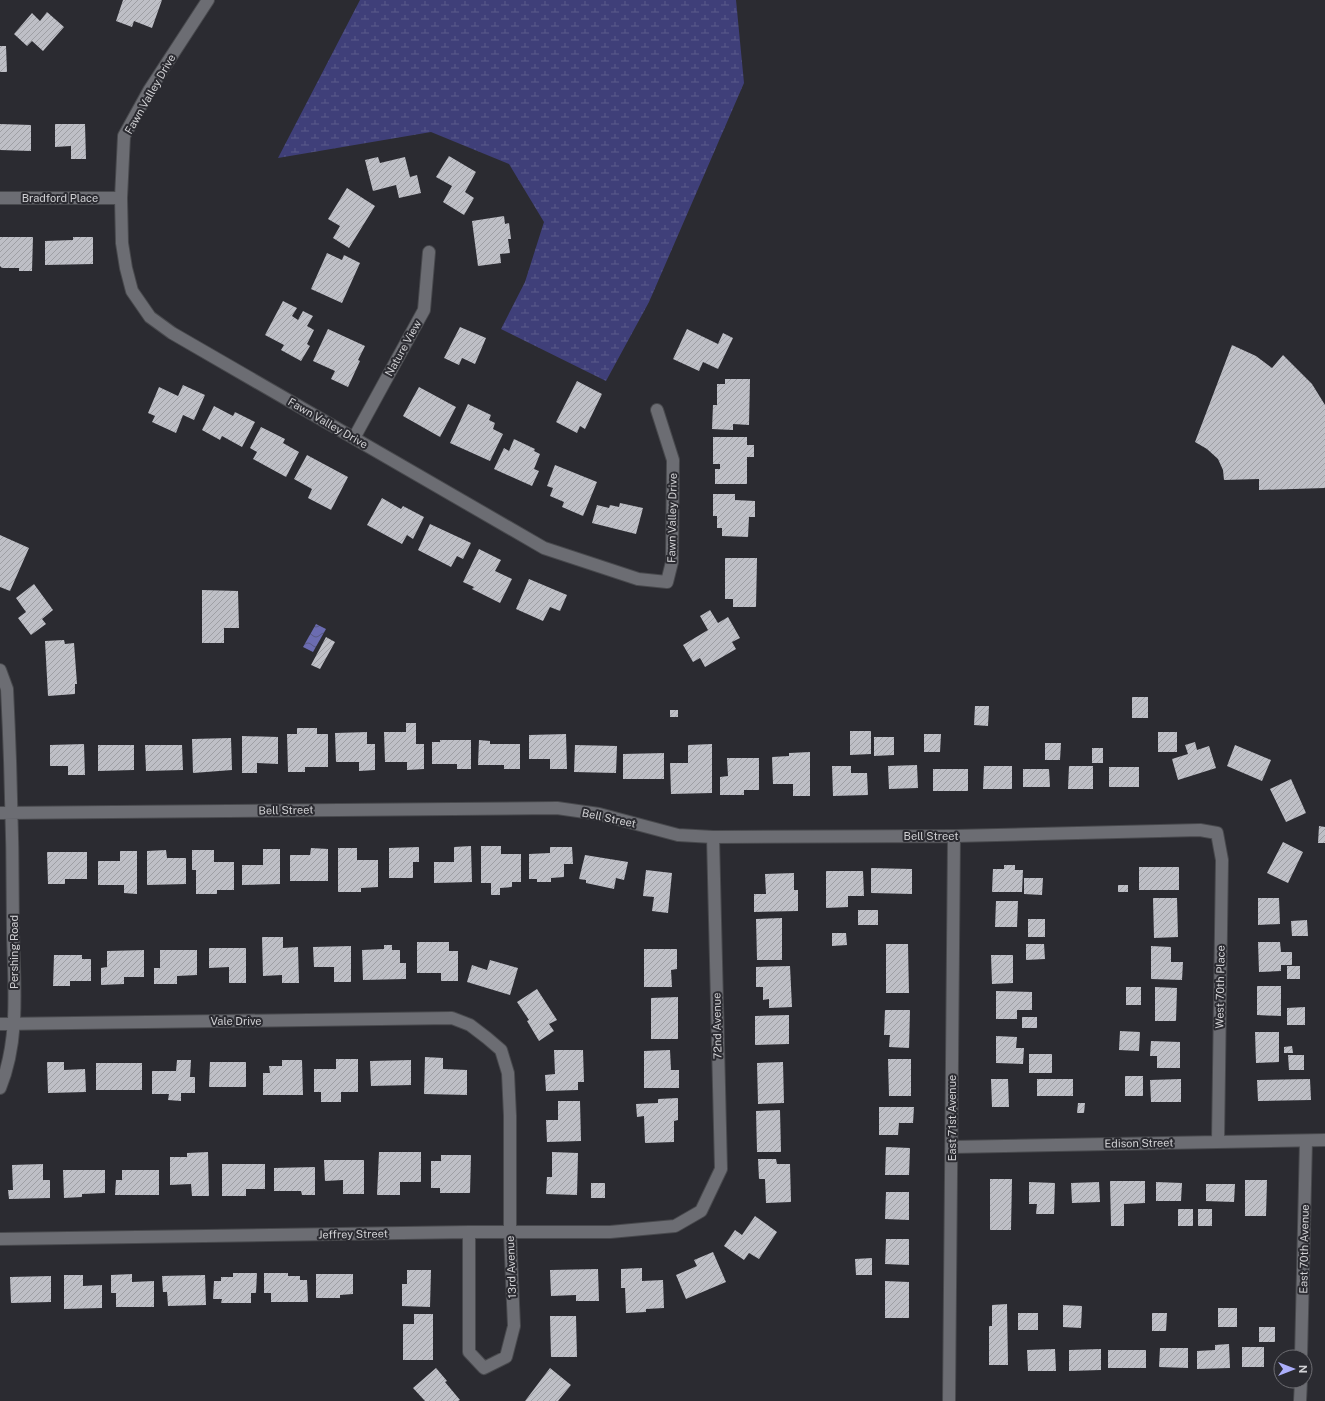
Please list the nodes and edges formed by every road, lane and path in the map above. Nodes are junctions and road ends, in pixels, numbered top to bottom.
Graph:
1 (208, 0) edge
2 (0, 198) edge
3 (121, 198) junction
4 (429, 252) dead end
5 (657, 410) dead end
6 (354, 438) junction
7 (0, 670) edge
8 (13, 813) junction
9 (0, 814) edge
10 (1217, 833) joint
11 (954, 836) junction
12 (713, 837) junction
13 (0, 1024) edge
14 (14, 1024) junction
15 (470, 1025) joint
16 (0, 1088) edge
17 (1325, 1140) edge
18 (1218, 1141) junction
19 (1306, 1141) junction
20 (952, 1147) junction
21 (701, 1211) joint
22 (469, 1232) junction
23 (510, 1234) junction
24 (0, 1239) edge
25 (1301, 1349) edge
26 (1301, 1389) edge
27 (949, 1401) edge
28 (1300, 1401) edge

1 - 3 street, Fawn Valley Drive
2 - 3 street, Bradford Place
3 - 6 street, Fawn Valley Drive
4 - 6 street, Nature View
5 - 6 street, Fawn Valley Drive
7 - 8 street, Pershing Road
8 - 9 street, Bell Street
8 - 12 street, Bell Street
8 - 14 street, Pershing Road
10 - 11 street, Bell Street
10 - 18 street, West 70th Place
11 - 12 street, Bell Street
11 - 20 street, East 71st Avenue
12 - 21 street, 72nd Avenue
13 - 14 street, Vale Drive
14 - 15 street, Vale Drive
14 - 16 street, Pershing Road
15 - 23 street, 13rd Avenue
17 - 19 street, Edison Street
18 - 19 street, Edison Street
18 - 20 street, Edison Street
19 - 25 street, East 70th Avenue
20 - 27 street, East 71st Avenue
21 - 23 street, Jeffrey Street
22 - 23 street, Jeffrey Street
22 - 23 street, 13rd Avenue
22 - 24 street, Jeffrey Street
26 - 28 street

